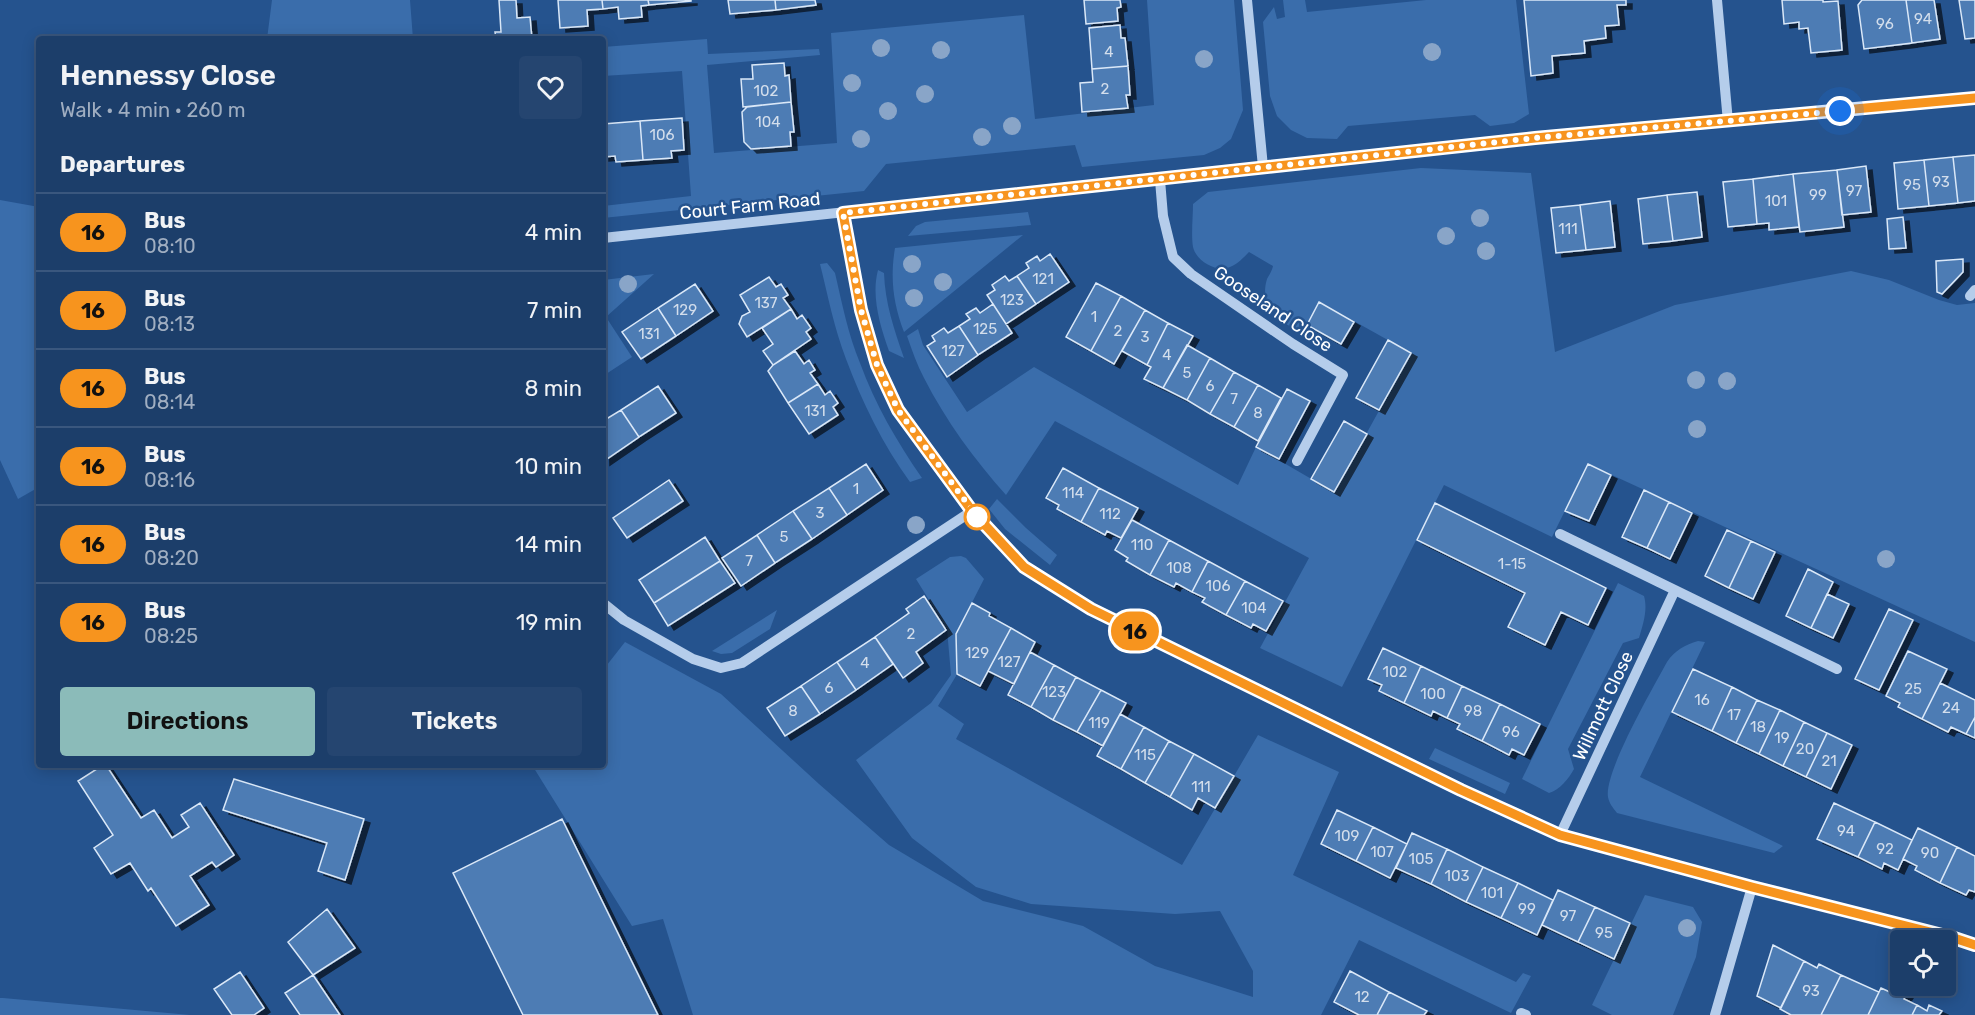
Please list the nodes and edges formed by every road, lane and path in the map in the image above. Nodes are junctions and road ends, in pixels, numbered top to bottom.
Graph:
1 (1247, 0) edge
2 (1717, 0) edge
3 (1975, 98) edge
4 (1728, 122) junction
5 (1263, 167) junction
6 (1160, 180) junction
7 (843, 213) junction
8 (606, 238) edge
9 (1297, 461) dead end
10 (972, 511) junction
11 (1560, 534) dead end
12 (1675, 590) junction
13 (606, 605) edge
14 (1837, 669) dead end
15 (1560, 835) junction
16 (1752, 887) junction
17 (1975, 945) edge
18 (1715, 1015) edge

1 - 5 street
2 - 4 street
3 - 4 street, Court Farm Road
4 - 5 street, Court Farm Road
5 - 6 street, Court Farm Road
6 - 7 street, Court Farm Road
6 - 9 street, Gooseland Close
7 - 8 street, Court Farm Road
7 - 10 street
10 - 13 street
10 - 15 street
11 - 12 street
12 - 14 street
12 - 15 street, Willmott Close
15 - 16 street
16 - 17 street
16 - 18 street

